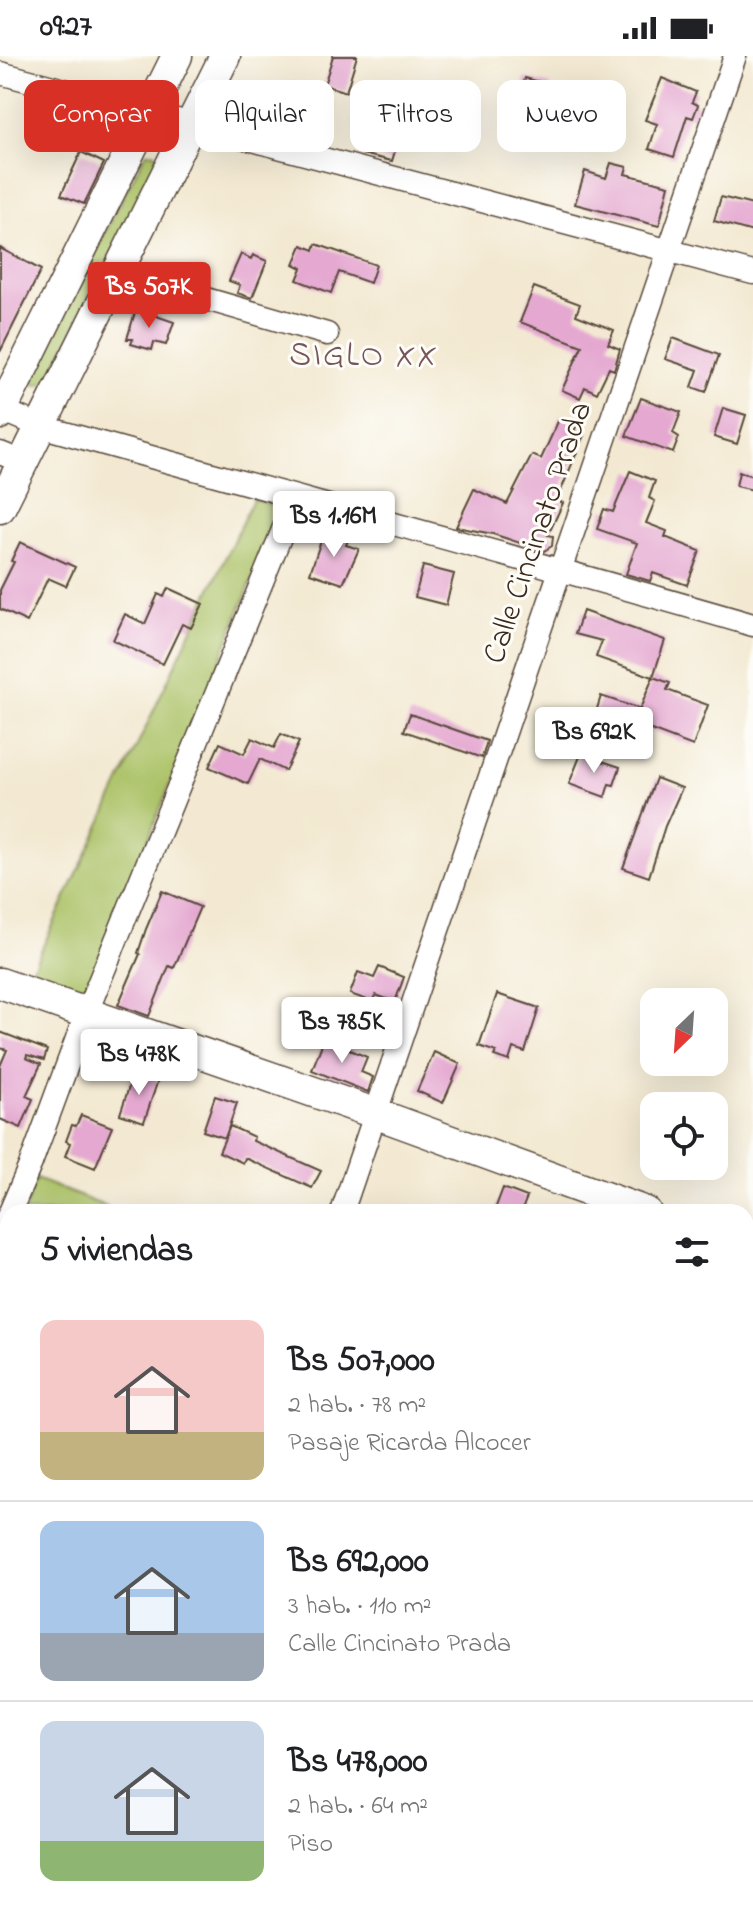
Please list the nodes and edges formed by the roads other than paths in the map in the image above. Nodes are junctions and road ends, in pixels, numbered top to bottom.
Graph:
1 (177, 56) edge
2 (225, 56) edge
3 (735, 56) edge
4 (0, 73) edge
5 (28, 80) edge
6 (165, 80) edge
7 (179, 119) edge
8 (192, 122) junction
9 (130, 152) edge
10 (667, 250) junction
11 (116, 273) junction
12 (753, 273) edge
13 (327, 334) dead end
14 (1, 412) edge
15 (40, 426) junction
16 (12, 457) edge
17 (296, 498) junction
18 (0, 508) edge
19 (562, 569) junction
20 (753, 625) edge
21 (0, 983) edge
22 (86, 1014) junction
23 (377, 1114) junction
24 (13, 1204) edge
25 (345, 1204) edge
26 (624, 1204) edge

1 - 6 main road
2 - 8 main road
3 - 10 street, Calle Cincinato Prada
4 - 5 street
7 - 8 street
8 - 10 street
8 - 11 main road
9 - 14 main road
10 - 12 street
10 - 19 street, Calle Cincinato Prada
11 - 13 street
11 - 15 main road
14 - 15 street
15 - 16 main road
15 - 17 street
16 - 18 main road
17 - 19 street
17 - 22 street
19 - 20 street
19 - 23 street, Calle Cincinato Prada
21 - 22 main road
22 - 23 main road
22 - 24 street
23 - 25 street, Calle Cincinato Prada
23 - 26 main road

